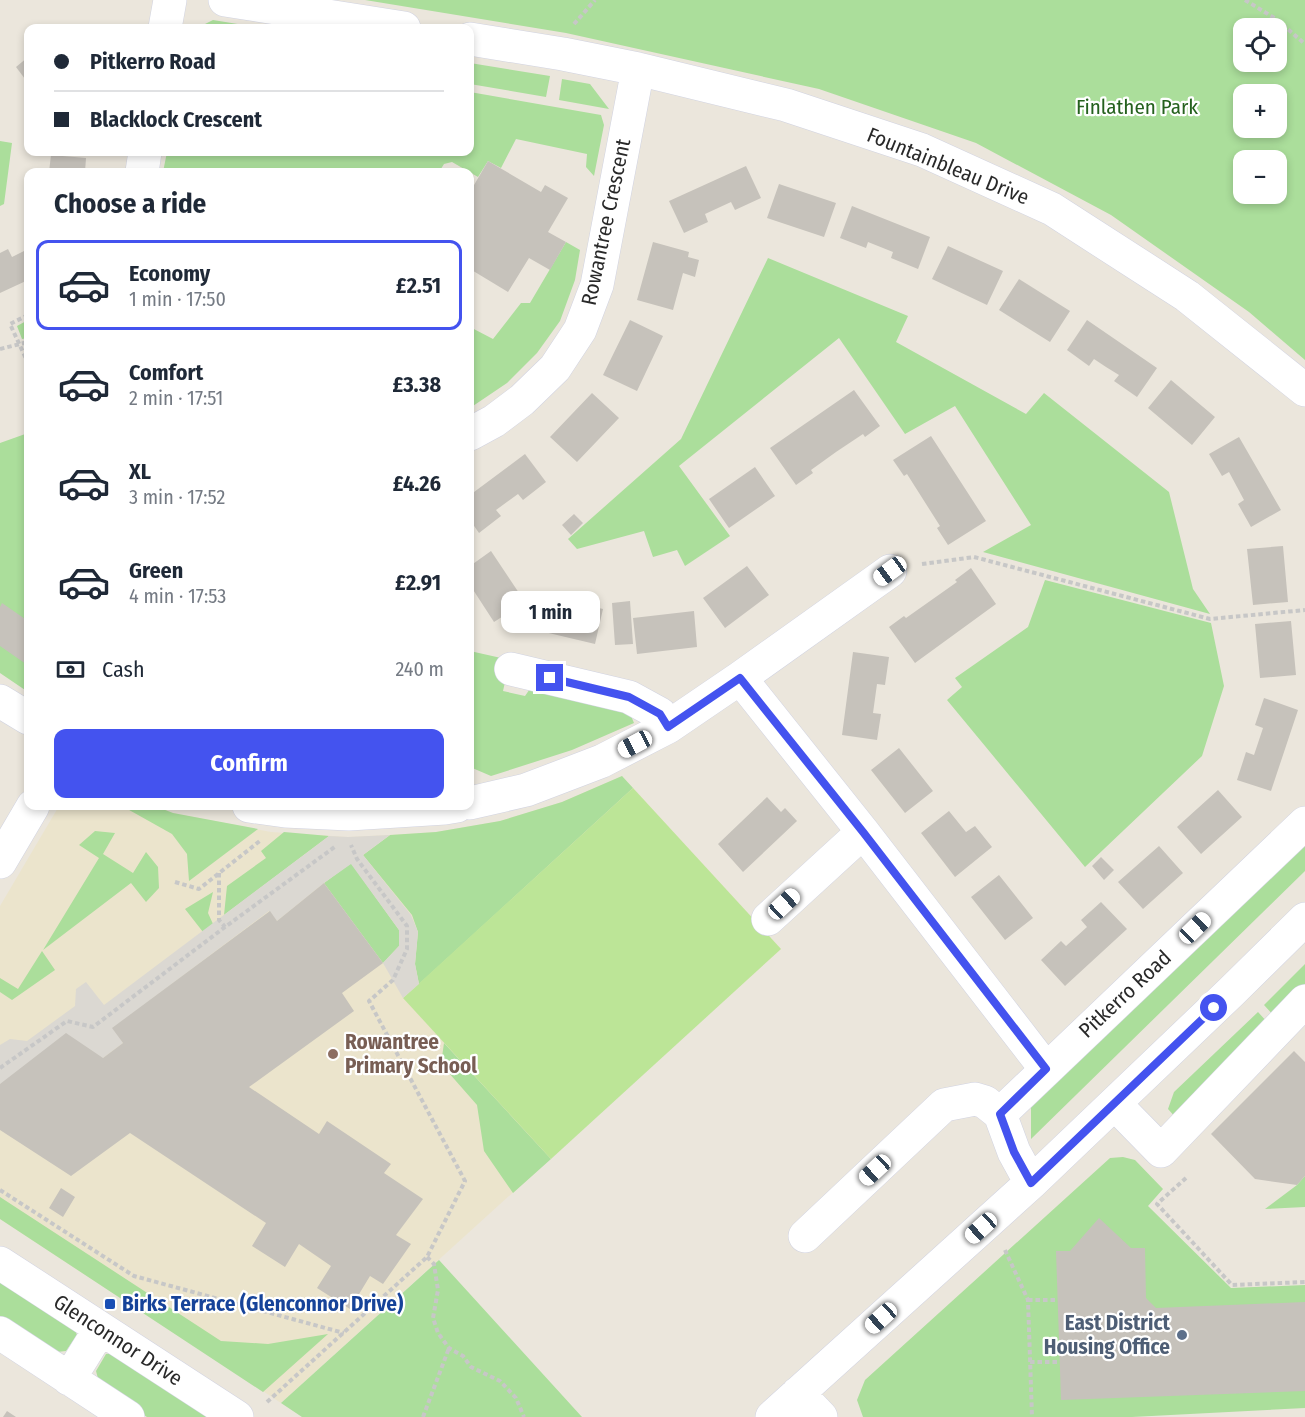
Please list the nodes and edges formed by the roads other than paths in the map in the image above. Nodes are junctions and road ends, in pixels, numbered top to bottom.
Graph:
1 (170, 0) edge
2 (225, 0) edge
3 (166, 24) edge
4 (378, 24) edge
5 (474, 40) edge
6 (638, 69) junction
7 (1305, 390) edge
8 (474, 432) edge
9 (890, 571) road end
10 (511, 669) dead end
11 (740, 678) junction
12 (0, 700) edge
13 (24, 715) edge
14 (668, 727) junction
15 (474, 801) edge
16 (31, 810) edge
17 (278, 810) edge
18 (396, 810) edge
19 (1305, 823) edge
20 (863, 832) junction
21 (0, 862) edge
22 (768, 919) dead end
23 (1305, 919) edge
24 (1305, 1001) edge
25 (1046, 1069) junction
26 (1115, 1104) junction
27 (1000, 1114) junction
28 (1031, 1183) junction
29 (805, 1236) dead end
30 (0, 1263) edge
31 (100, 1329) junction
32 (0, 1333) edge
33 (69, 1378) junction
34 (798, 1393) junction
35 (128, 1417) edge
36 (237, 1417) edge
37 (772, 1417) edge
38 (821, 1417) edge

1 - 3 street
2 - 4 street
5 - 6 street, Fountainbleau Drive
6 - 7 street, Fountainbleau Drive
6 - 8 street, Rowantree Crescent
9 - 11 street
10 - 14 street
11 - 14 street
11 - 20 street
12 - 13 street
14 - 15 street
16 - 21 street
17 - 18 street
19 - 25 street, Pitkerro Road
20 - 22 street
20 - 25 street
23 - 26 street
24 - 26 street
25 - 27 street, Pitkerro Road
26 - 28 street
27 - 28 street
27 - 29 street
28 - 34 street
30 - 31 street, Glenconnor Drive
31 - 33 street
31 - 36 street, Glenconnor Drive
32 - 33 street
33 - 35 street
34 - 37 street
34 - 38 street

